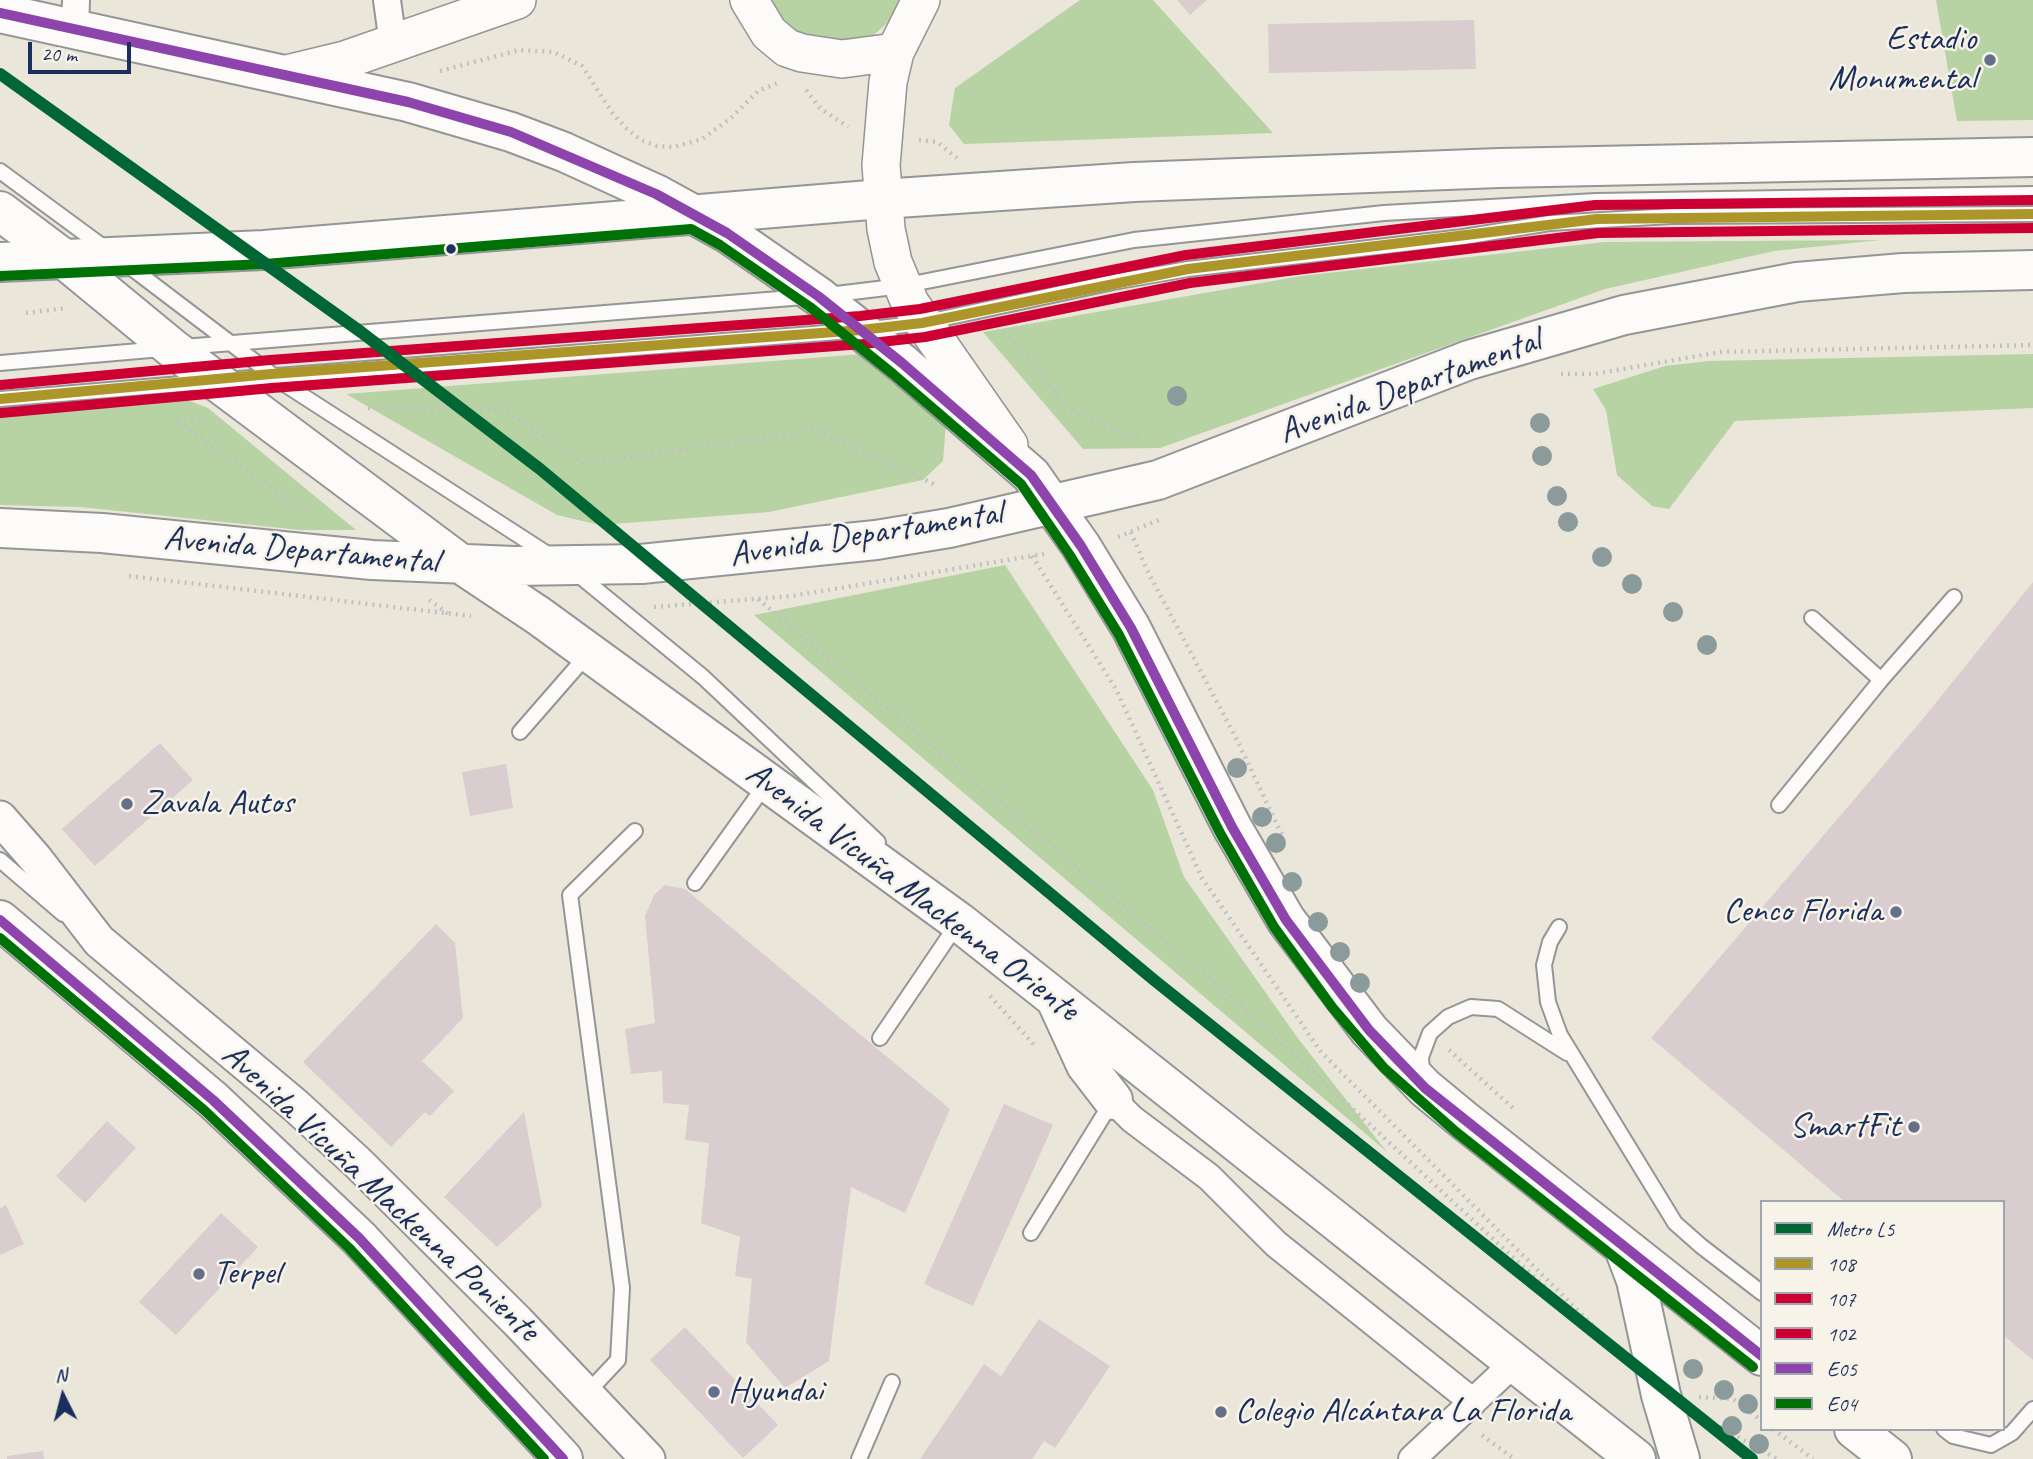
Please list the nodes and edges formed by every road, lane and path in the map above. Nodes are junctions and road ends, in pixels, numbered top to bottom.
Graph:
1 (387, 0) edge
2 (517, 0) edge
3 (749, 0) edge
4 (921, 0) edge
5 (0, 13) edge
6 (75, 16) edge
7 (393, 44) junction
8 (895, 52) junction
9 (432, 72) dead end
10 (283, 75) junction
11 (782, 82) dead end
12 (795, 84) dead end
13 (881, 135) junction
14 (2033, 157) edge
15 (0, 171) edge
16 (973, 192) junction
17 (2033, 194) edge
18 (882, 199) junction
19 (0, 211) edge
20 (694, 215) junction
21 (2033, 215) edge
22 (116, 257) junction
23 (64, 259) junction
24 (0, 262) edge
25 (2033, 270) edge
26 (902, 286) junction
27 (818, 296) junction
28 (922, 323) junction
29 (861, 330) junction
30 (1002, 333) dead end
31 (227, 342) junction
32 (2033, 345) edge
33 (172, 348) junction
34 (0, 363) edge
35 (271, 374) junction
36 (1561, 374) dead end
37 (216, 381) junction
38 (0, 399) edge
39 (320, 407) junction
40 (204, 418) dead end
41 (177, 421) dead end
42 (1139, 438) dead end
43 (938, 486) dead end
44 (1042, 489) junction
45 (0, 528) edge
46 (1131, 532) dead end
47 (1032, 556) dead end
48 (461, 564) junction
49 (567, 566) junction
50 (1954, 597) dead end
51 (757, 599) dead end
52 (1812, 618) dead end
53 (589, 653) junction
54 (1881, 680) junction
55 (1116, 689) dead end
56 (520, 732) dead end
57 (766, 784) junction
58 (1779, 805) dead end
59 (0, 818) edge
60 (635, 831) dead end
61 (1287, 844) dead end
62 (0, 860) edge
63 (695, 883) dead end
64 (0, 920) edge
65 (959, 922) junction
66 (1559, 927) dead end
67 (99, 941) junction
68 (980, 986) dead end
69 (1055, 996) junction
70 (880, 1038) dead end
71 (1571, 1056) junction
72 (1045, 1057) dead end
73 (1425, 1088) junction
74 (1113, 1100) junction
75 (1031, 1233) dead end
76 (1623, 1248) junction
77 (1760, 1291) edge
78 (1760, 1354) edge
79 (1621, 1357) dead end
80 (1515, 1362) junction
81 (892, 1382) dead end
82 (586, 1394) junction
83 (1661, 1395) junction
84 (1465, 1409) junction
85 (2033, 1409) edge
86 (1776, 1431) edge
87 (1857, 1431) edge
88 (1947, 1431) edge
89 (563, 1459) edge
90 (648, 1459) edge
91 (859, 1459) edge
92 (1412, 1459) edge
93 (1514, 1459) edge
94 (1636, 1459) edge
95 (1680, 1459) edge
96 (1777, 1459) edge
97 (1813, 1459) edge
98 (1892, 1459) edge

1 - 7 street
2 - 7 main road
3 - 8 main road
4 - 8 main road
5 - 6 main road
6 - 10 main road
7 - 10 main road
8 - 13 main road
9 - 11 path
10 - 20 main road
12 - 13 path
13 - 16 path
13 - 18 main road
14 - 16 main road
15 - 22 lane
16 - 18 main road
17 - 26 lane
18 - 20 main road
18 - 26 main road
19 - 23 main road, Avenida Vicuña Mackenna Oriente
20 - 22 main road
20 - 27 main road
21 - 28 lane
22 - 23 main road
22 - 31 lane
23 - 24 main road
23 - 33 main road, Avenida Vicuña Mackenna Oriente
25 - 44 main road, Avenida Departamental
26 - 27 lane
26 - 28 main road
27 - 29 main road
27 - 31 lane
28 - 29 lane
28 - 44 main road
29 - 35 lane
29 - 44 main road
30 - 42 path
31 - 33 lane
31 - 35 lane
32 - 36 path
33 - 34 lane
33 - 37 main road, Avenida Vicuña Mackenna Oriente
35 - 37 lane
35 - 39 lane
37 - 38 lane
37 - 48 main road, Avenida Vicuña Mackenna Oriente
39 - 43 path
39 - 49 lane
40 - 41 path
44 - 49 main road, Avenida Departamental
44 - 73 main road
45 - 48 main road, Avenida Departamental
46 - 61 path
47 - 55 path
48 - 49 main road, Avenida Departamental
48 - 53 main road, Avenida Vicuña Mackenna Oriente
49 - 65 lane
50 - 54 lane
51 - 79 path
52 - 54 lane
53 - 56 lane
53 - 57 main road, Avenida Vicuña Mackenna Oriente
54 - 58 lane
57 - 63 lane
57 - 65 main road, Avenida Vicuña Mackenna Oriente
59 - 67 street, Avenida Vicuña Mackenna Poniente
60 - 82 lane
62 - 67 lane, Avenida Vicuña Mackenna Poniente
64 - 89 main road, Avenida Vicuña Mackenna Poniente
65 - 69 main road, Avenida Vicuña Mackenna Oriente
65 - 70 lane
66 - 71 lane
67 - 82 street, Avenida Vicuña Mackenna Poniente
68 - 72 path
69 - 74 main road
69 - 80 main road, Avenida Vicuña Mackenna Oriente
71 - 73 lane
71 - 77 lane
73 - 76 main road
74 - 75 lane
74 - 84 street
76 - 78 main road
76 - 83 main road
80 - 84 street
80 - 94 main road, Avenida Vicuña Mackenna Oriente
81 - 91 lane
82 - 90 street, Avenida Vicuña Mackenna Poniente
83 - 95 main road
83 - 96 path
84 - 92 street
84 - 93 path
85 - 88 lane
86 - 97 path
87 - 98 main road

